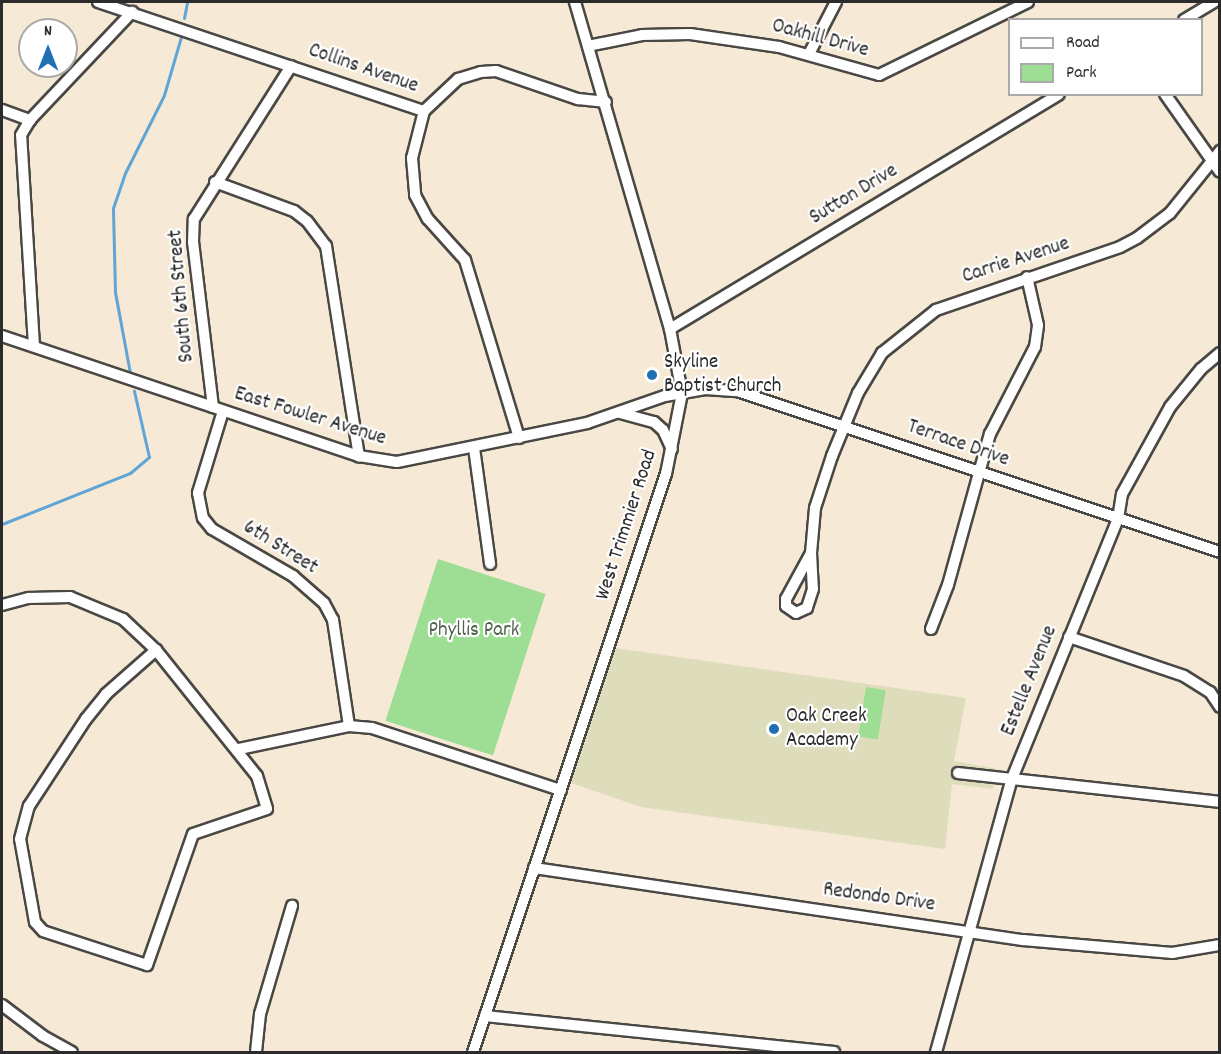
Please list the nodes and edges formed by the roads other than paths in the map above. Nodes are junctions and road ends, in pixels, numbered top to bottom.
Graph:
1 (98, 2) edge
2 (575, 2) edge
3 (836, 2) edge
4 (1028, 2) edge
5 (1214, 2) edge
6 (132, 12) junction
7 (1187, 18) edge
8 (588, 46) junction
9 (809, 54) junction
10 (291, 66) junction
11 (1056, 96) edge
12 (1166, 96) edge
13 (606, 102) junction
14 (2, 110) edge
15 (424, 111) junction
16 (30, 120) junction
17 (1220, 151) edge
18 (1212, 161) junction
19 (1220, 172) edge
20 (215, 182) junction
21 (1028, 277) junction
22 (670, 329) junction
23 (2, 336) edge
24 (34, 346) junction
25 (1220, 353) edge
26 (682, 393) junction
27 (218, 409) junction
28 (620, 413) junction
29 (843, 426) junction
30 (519, 438) junction
31 (474, 448) junction
32 (672, 450) junction
33 (359, 456) junction
34 (978, 471) junction
35 (1118, 519) junction
36 (1220, 552) edge
37 (811, 553) junction
38 (490, 564) dead end
39 (2, 605) edge
40 (931, 629) dead end
41 (1069, 637) junction
42 (156, 650) junction
43 (1220, 707) edge
44 (349, 726) junction
45 (239, 749) junction
46 (958, 773) dead end
47 (1011, 781) junction
48 (561, 790) junction
49 (1220, 802) edge
50 (534, 868) junction
51 (292, 906) dead end
52 (967, 931) junction
53 (1220, 945) edge
54 (2, 1005) edge
55 (485, 1016) junction
56 (72, 1053) edge
57 (256, 1053) edge
58 (473, 1053) edge
59 (834, 1053) edge
60 (936, 1053) edge

1 - 6 street, Collins Avenue
2 - 8 street, West Trimmier Road
3 - 9 street
4 - 9 street, Oakhill Drive
5 - 7 street
6 - 10 street, Collins Avenue
6 - 16 street
8 - 9 street, Oakhill Drive
8 - 13 street, West Trimmier Road
10 - 15 street, Collins Avenue
10 - 20 street, South 6th Street
11 - 22 street, Sutton Drive
12 - 18 street
13 - 15 street, Collins Avenue
13 - 22 street, West Trimmier Road
14 - 16 street
15 - 30 street
16 - 24 street
17 - 18 street, Carrie Avenue
18 - 19 street
18 - 21 street, Carrie Avenue
20 - 27 street, South 6th Street
20 - 33 street
21 - 29 street, Carrie Avenue
21 - 34 street
22 - 26 street, West Trimmier Road
23 - 24 street, East Fowler Avenue
24 - 27 street, East Fowler Avenue
25 - 35 street, Estelle Avenue
26 - 28 street, East Fowler Avenue
26 - 29 street, Terrace Drive
26 - 32 street, West Trimmier Road
27 - 33 street, East Fowler Avenue
27 - 44 street, 6th Street
28 - 30 street, East Fowler Avenue
28 - 32 street
29 - 34 street, Terrace Drive
29 - 37 street, Carrie Avenue
30 - 31 street, East Fowler Avenue
31 - 33 street, East Fowler Avenue
31 - 38 street
32 - 48 street, West Trimmier Road
34 - 35 street, Terrace Drive
34 - 40 street
35 - 36 street, Terrace Drive
35 - 41 street, Estelle Avenue
37 - 37 street, Carrie Avenue
39 - 42 street
41 - 43 street
41 - 47 street, Estelle Avenue
42 - 45 street
42 - 45 street
44 - 45 street
44 - 48 street
46 - 47 street
47 - 49 street
47 - 52 street, Estelle Avenue
48 - 50 street, West Trimmier Road
50 - 52 street, Redondo Drive
50 - 55 street, West Trimmier Road
51 - 57 street
52 - 53 street, Redondo Drive
52 - 60 street, Estelle Avenue
54 - 56 street
55 - 58 street, West Trimmier Road
55 - 59 street

